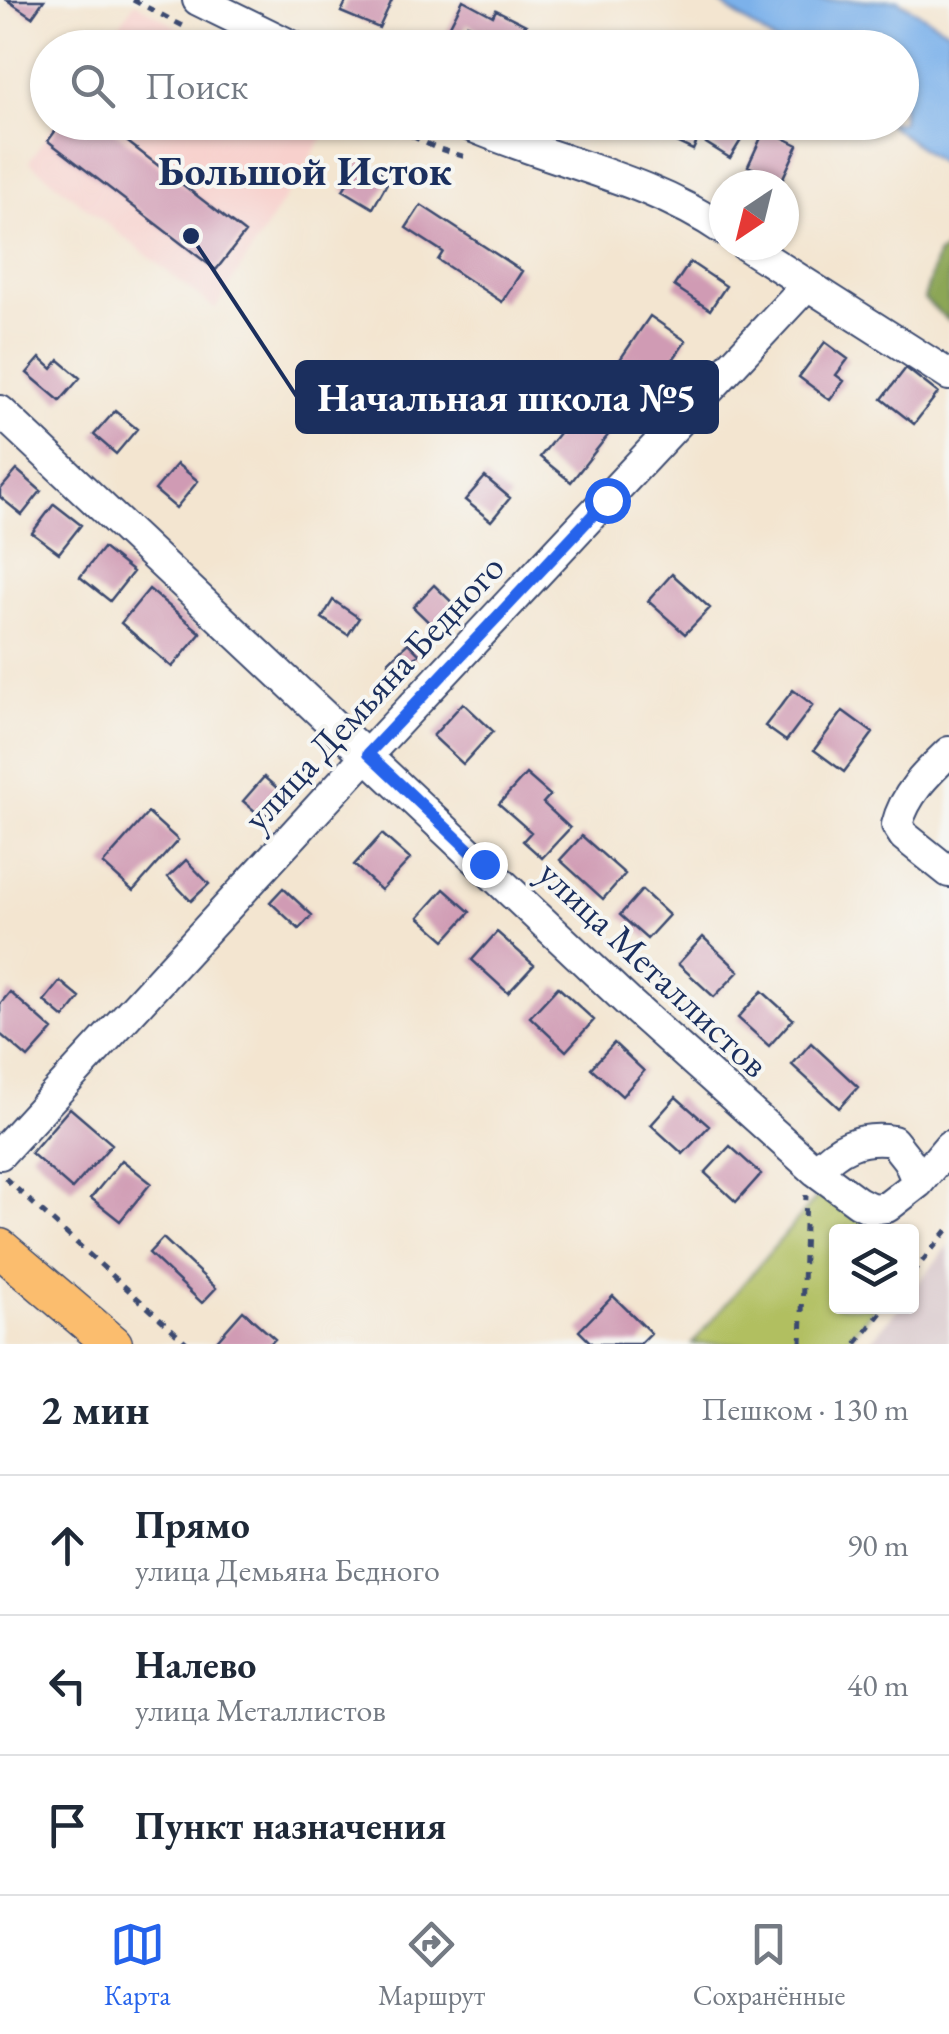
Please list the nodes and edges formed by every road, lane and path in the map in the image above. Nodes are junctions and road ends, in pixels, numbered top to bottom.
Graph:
1 (198, 0) edge
2 (259, 30) edge
3 (420, 140) edge
4 (514, 140) edge
5 (472, 158) dead end
6 (709, 220) edge
7 (767, 260) edge
8 (806, 286) junction
9 (949, 375) edge
10 (0, 411) edge
11 (949, 752) edge
12 (368, 754) junction
13 (949, 872) edge
14 (949, 1146) edge
15 (0, 1154) edge
16 (816, 1171) junction
17 (0, 1173) edge
18 (918, 1183) junction
19 (949, 1228) edge
20 (0, 1248) edge
21 (919, 1265) edge
22 (880, 1314) edge
23 (113, 1344) edge
24 (188, 1344) edge
25 (801, 1344) edge
26 (856, 1344) edge

1 - 2 street
3 - 5 path
4 - 6 street
7 - 8 street
8 - 9 street
8 - 12 street, улица Демьяна Бедного
10 - 12 street, улица Металлистов
11 - 13 street
12 - 15 street, улица Демьяна Бедного
12 - 16 street, улица Металлистов
14 - 18 street
16 - 18 street, улица Металлистов
16 - 18 street
16 - 25 path
17 - 24 path
19 - 21 path
20 - 23 main road
22 - 26 path

